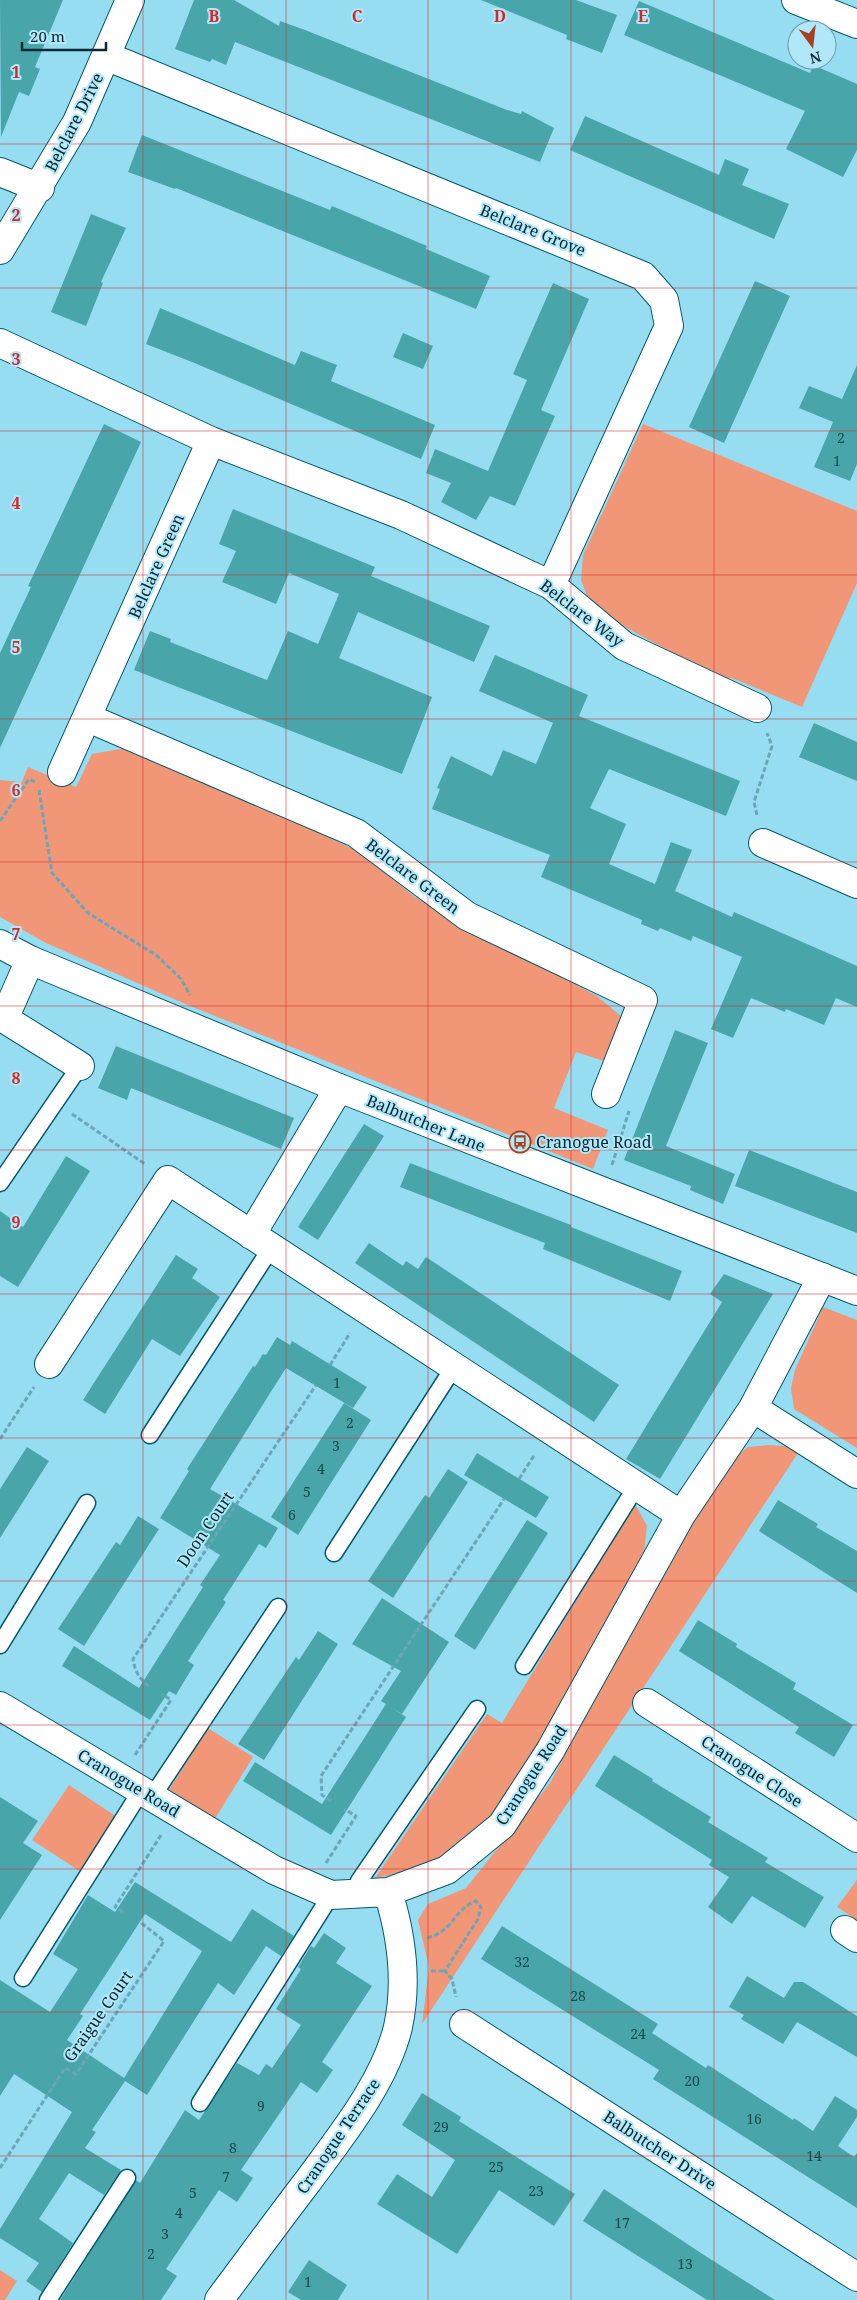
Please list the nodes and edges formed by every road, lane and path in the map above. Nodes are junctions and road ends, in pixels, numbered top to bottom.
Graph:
1 (130, 0) edge
2 (796, 0) edge
3 (857, 24) edge
4 (106, 56) junction
5 (0, 172) edge
6 (40, 188) junction
7 (0, 250) edge
8 (0, 343) edge
9 (211, 441) junction
10 (551, 585) junction
11 (756, 708) joint
12 (88, 718) junction
13 (62, 772) dead end
14 (0, 821) edge
15 (763, 843) joint
16 (857, 884) edge
17 (0, 944) edge
18 (30, 960) junction
19 (192, 1000) dead end
20 (2, 1017) edge
21 (80, 1066) junction
22 (339, 1088) junction
23 (606, 1094) joint
24 (0, 1183) edge
25 (163, 1189) junction
26 (604, 1193) junction
27 (261, 1241) junction
28 (822, 1277) junction
29 (857, 1291) edge
30 (365, 1309) junction
31 (49, 1364) joint
32 (330, 1365) dead end
33 (454, 1367) junction
34 (316, 1385) dead end
35 (753, 1408) junction
36 (150, 1435) dead end
37 (0, 1439) edge
38 (857, 1474) edge
39 (636, 1486) junction
40 (504, 1499) dead end
41 (87, 1503) dead end
42 (680, 1516) junction
43 (334, 1553) dead end
44 (278, 1607) dead end
45 (0, 1645) edge
46 (524, 1666) dead end
47 (149, 1686) dead end
48 (162, 1694) dead end
49 (648, 1703) dead end
50 (0, 1706) edge
51 (477, 1709) dead end
52 (138, 1789) junction
53 (331, 1801) dead end
54 (344, 1809) dead end
55 (176, 1811) junction
56 (857, 1838) edge
57 (321, 1890) junction
58 (388, 1892) junction
59 (360, 1894) junction
60 (123, 1912) dead end
61 (140, 1922) dead end
62 (402, 1944) junction
63 (424, 1971) dead end
64 (445, 1971) junction
65 (23, 1978) dead end
66 (464, 2024) joint
67 (200, 2102) dead end
68 (0, 2168) edge
69 (127, 2178) dead end
70 (857, 2277) edge
71 (48, 2300) edge
72 (219, 2300) edge

1 - 4 street, Belclare Drive
2 - 3 street
4 - 6 street, Belclare Drive
4 - 10 street, Belclare Grove
5 - 6 street, Belclare Drive
6 - 7 street, Belclare Drive
8 - 9 street
9 - 10 street, Belclare Way
9 - 12 street, Belclare Green
10 - 11 street, Belclare Way
11 - 15 path
12 - 13 street, Belclare Green
12 - 23 street, Belclare Green
14 - 19 path
15 - 16 street
17 - 18 street, Balbutcher Lane
18 - 20 street
18 - 22 street, Balbutcher Lane
20 - 21 street
21 - 24 lane
21 - 25 path
22 - 26 street, Balbutcher Lane
22 - 27 street
23 - 26 path
25 - 27 street
25 - 31 street
26 - 28 street, Balbutcher Lane
27 - 30 street
27 - 36 lane
28 - 29 street, Balbutcher Lane
28 - 35 street, Cranogue Road
30 - 32 path
30 - 33 street
31 - 37 path
33 - 39 street
33 - 43 lane
34 - 47 path, Doon Court
35 - 38 street
35 - 42 street, Cranogue Road
39 - 42 street
39 - 46 lane
40 - 53 path
41 - 45 lane
42 - 58 street, Cranogue Road
44 - 52 lane
48 - 52 path
49 - 56 street, Cranogue Close
50 - 52 street, Cranogue Road
51 - 59 lane
52 - 55 street, Cranogue Road
52 - 65 lane
54 - 57 path
55 - 57 street, Cranogue Road
55 - 60 path
57 - 59 street, Cranogue Road
57 - 67 lane
58 - 59 street, Cranogue Road
58 - 62 street, Cranogue Terrace
61 - 68 path, Graigue Court
62 - 64 path
62 - 72 street, Cranogue Terrace
63 - 64 path
64 - 66 path
66 - 70 street, Balbutcher Drive
69 - 71 lane

